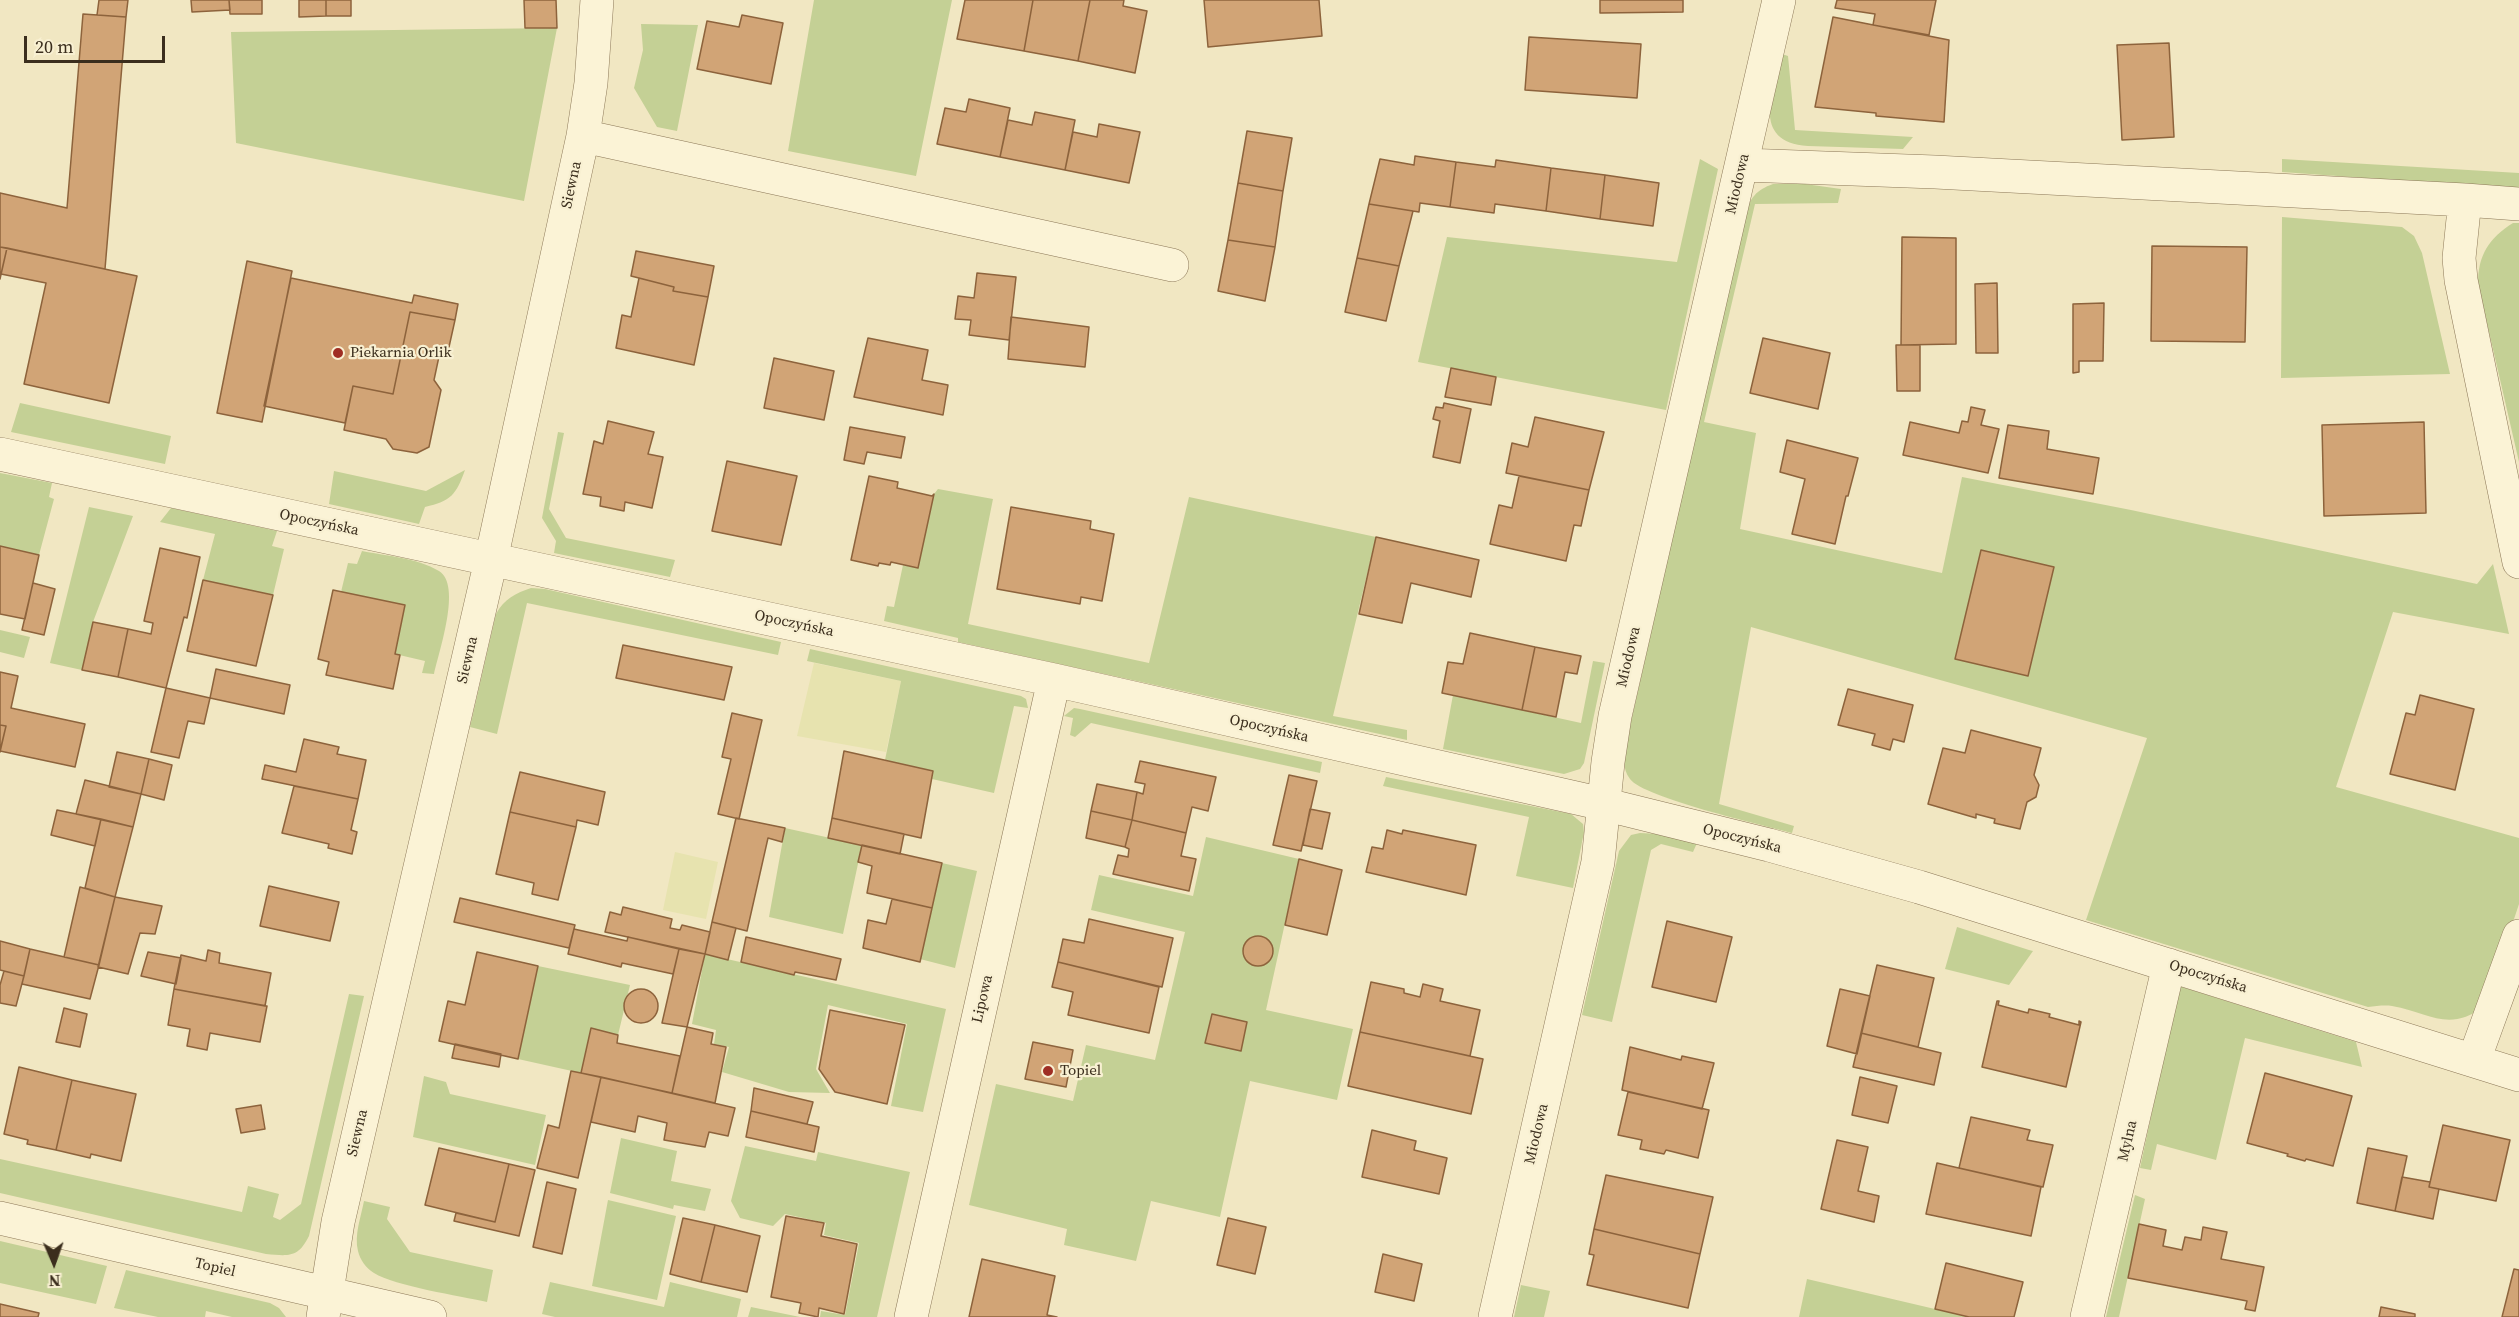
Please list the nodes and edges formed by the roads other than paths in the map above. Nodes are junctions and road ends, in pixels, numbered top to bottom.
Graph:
1 (597, 0) edge
2 (1779, 0) edge
3 (583, 136) junction
4 (1743, 165) junction
5 (2465, 200) junction
6 (2519, 204) edge
7 (1172, 265) dead end
8 (0, 454) edge
9 (491, 560) junction
10 (2519, 562) edge
11 (1054, 680) junction
12 (1603, 804) junction
13 (2519, 936) edge
14 (2169, 965) junction
15 (2474, 1060) junction
16 (2519, 1075) edge
17 (0, 1218) edge
18 (325, 1305) edge
19 (430, 1317) edge
20 (911, 1317) edge
21 (1495, 1317) edge
22 (2087, 1317) edge

1 - 3 street, Siewna
2 - 4 street, Miodowa
3 - 7 street
3 - 9 street, Siewna
4 - 5 street
4 - 12 street, Miodowa
5 - 6 street
5 - 10 street
8 - 9 street, Opoczyńska
9 - 11 street, Opoczyńska
9 - 18 street, Siewna
11 - 12 street, Opoczyńska
11 - 20 street, Lipowa
12 - 14 street, Opoczyńska
12 - 21 street, Miodowa
13 - 15 street
14 - 15 street, Opoczyńska
14 - 22 street, Mylna
15 - 16 street, Opoczyńska
17 - 18 street, Topiel
18 - 19 street, Topiel

